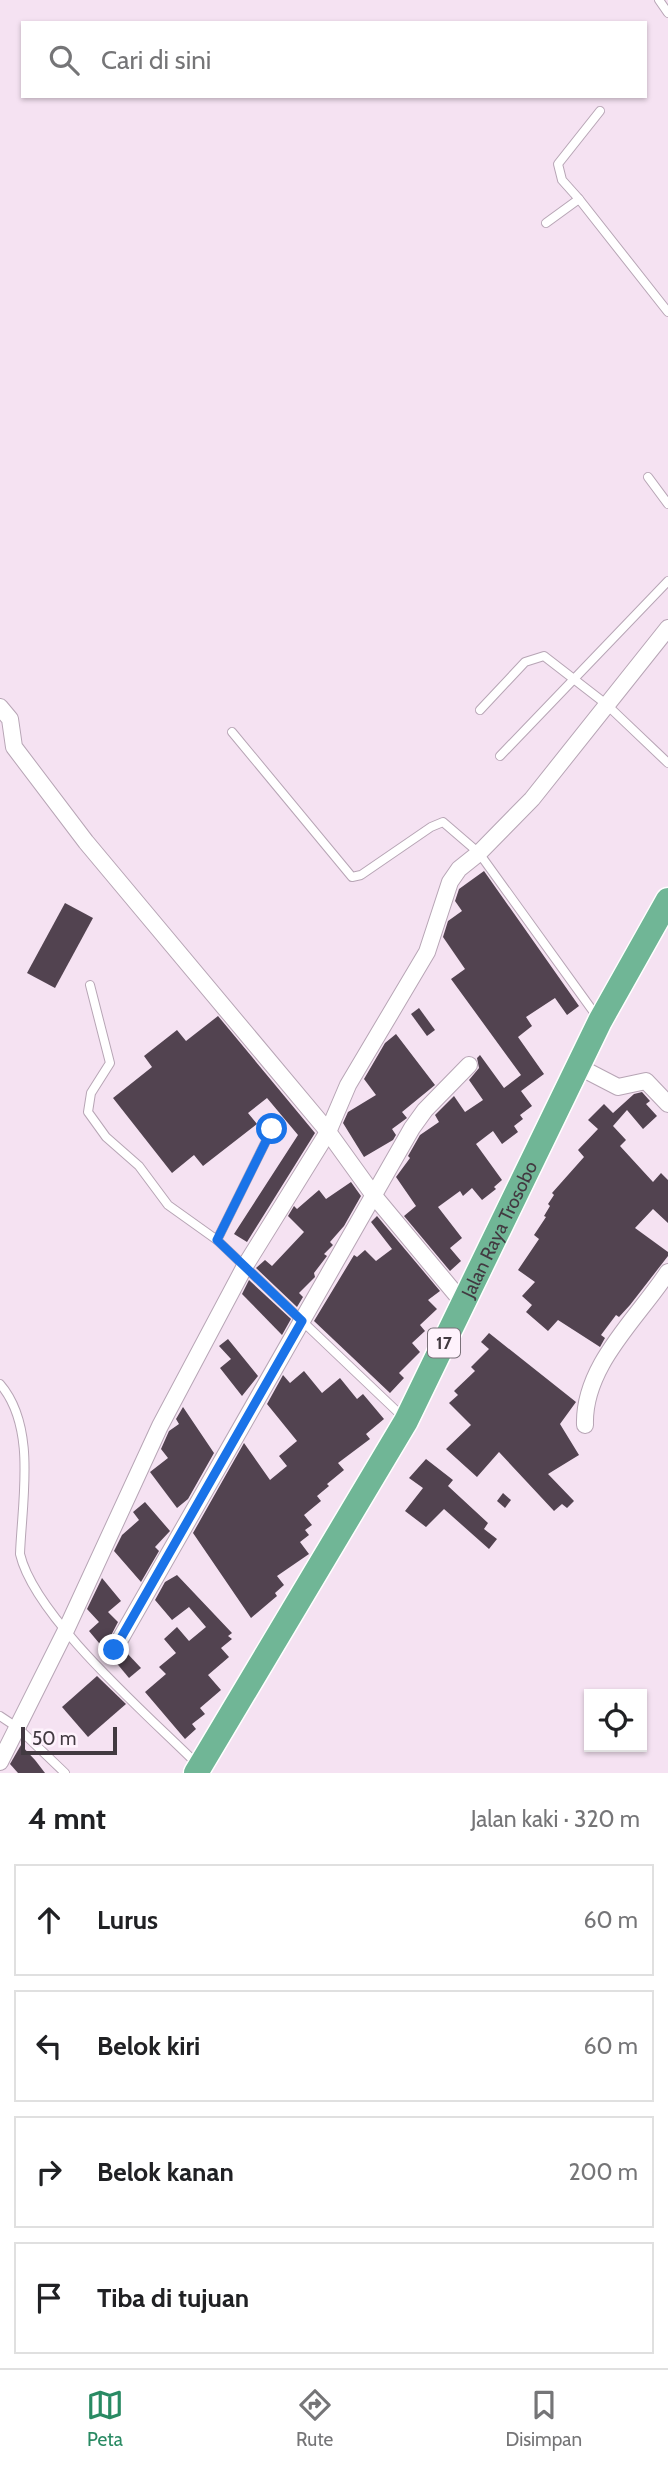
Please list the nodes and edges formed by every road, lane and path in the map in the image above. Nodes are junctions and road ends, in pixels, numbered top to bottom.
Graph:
1 (659, 0) edge
2 (668, 13) edge
3 (600, 111) dead end
4 (579, 199) junction
5 (545, 223) dead end
6 (668, 312) edge
7 (648, 477) dead end
8 (668, 504) edge
9 (668, 581) edge
10 (668, 628) edge
11 (575, 678) junction
12 (606, 704) junction
13 (0, 707) edge
14 (480, 710) dead end
15 (232, 732) dead end
16 (500, 756) dead end
17 (668, 762) edge
18 (476, 850) junction
19 (668, 900) edge
20 (668, 924) edge
21 (90, 985) dead end
22 (600, 1021) junction
23 (469, 1065) dead end
24 (598, 1077) junction
25 (668, 1104) edge
26 (325, 1128) junction
27 (272, 1129) dead end
28 (374, 1197) junction
29 (217, 1240) junction
30 (241, 1262) junction
31 (668, 1272) edge
32 (463, 1314) junction
33 (302, 1321) junction
34 (0, 1384) edge
35 (406, 1421) junction
36 (585, 1425) dead end
37 (62, 1627) junction
38 (114, 1650) dead end
39 (2, 1717) edge
40 (15, 1726) junction
41 (0, 1762) edge
42 (203, 1771) edge
43 (65, 1773) edge

1 - 2 lane
3 - 4 lane
4 - 5 lane
4 - 6 lane
7 - 8 lane
9 - 11 lane
10 - 12 street
11 - 12 lane
11 - 14 lane
11 - 16 lane
12 - 17 lane
12 - 18 street
13 - 26 street
15 - 18 lane
18 - 22 lane
18 - 26 street
19 - 22 highway, Jalan Raya Trosobo / 17
20 - 24 highway, Jalan Raya Trosobo / 17
21 - 29 lane
22 - 32 highway, Jalan Raya Trosobo / 17
23 - 28 street
24 - 25 street
24 - 32 highway, Jalan Raya Trosobo / 17
26 - 28 street
26 - 30 street
27 - 29 lane
28 - 32 street
28 - 33 street
29 - 30 lane
30 - 33 lane
30 - 37 street
31 - 36 street
32 - 35 highway, Jalan Raya Trosobo / 17
32 - 42 highway, Jalan Raya Trosobo / 17
33 - 35 lane
33 - 38 street
34 - 37 lane
35 - 42 highway, Jalan Raya Trosobo / 17
37 - 40 street
37 - 42 lane
39 - 40 lane
40 - 41 street
40 - 43 lane

